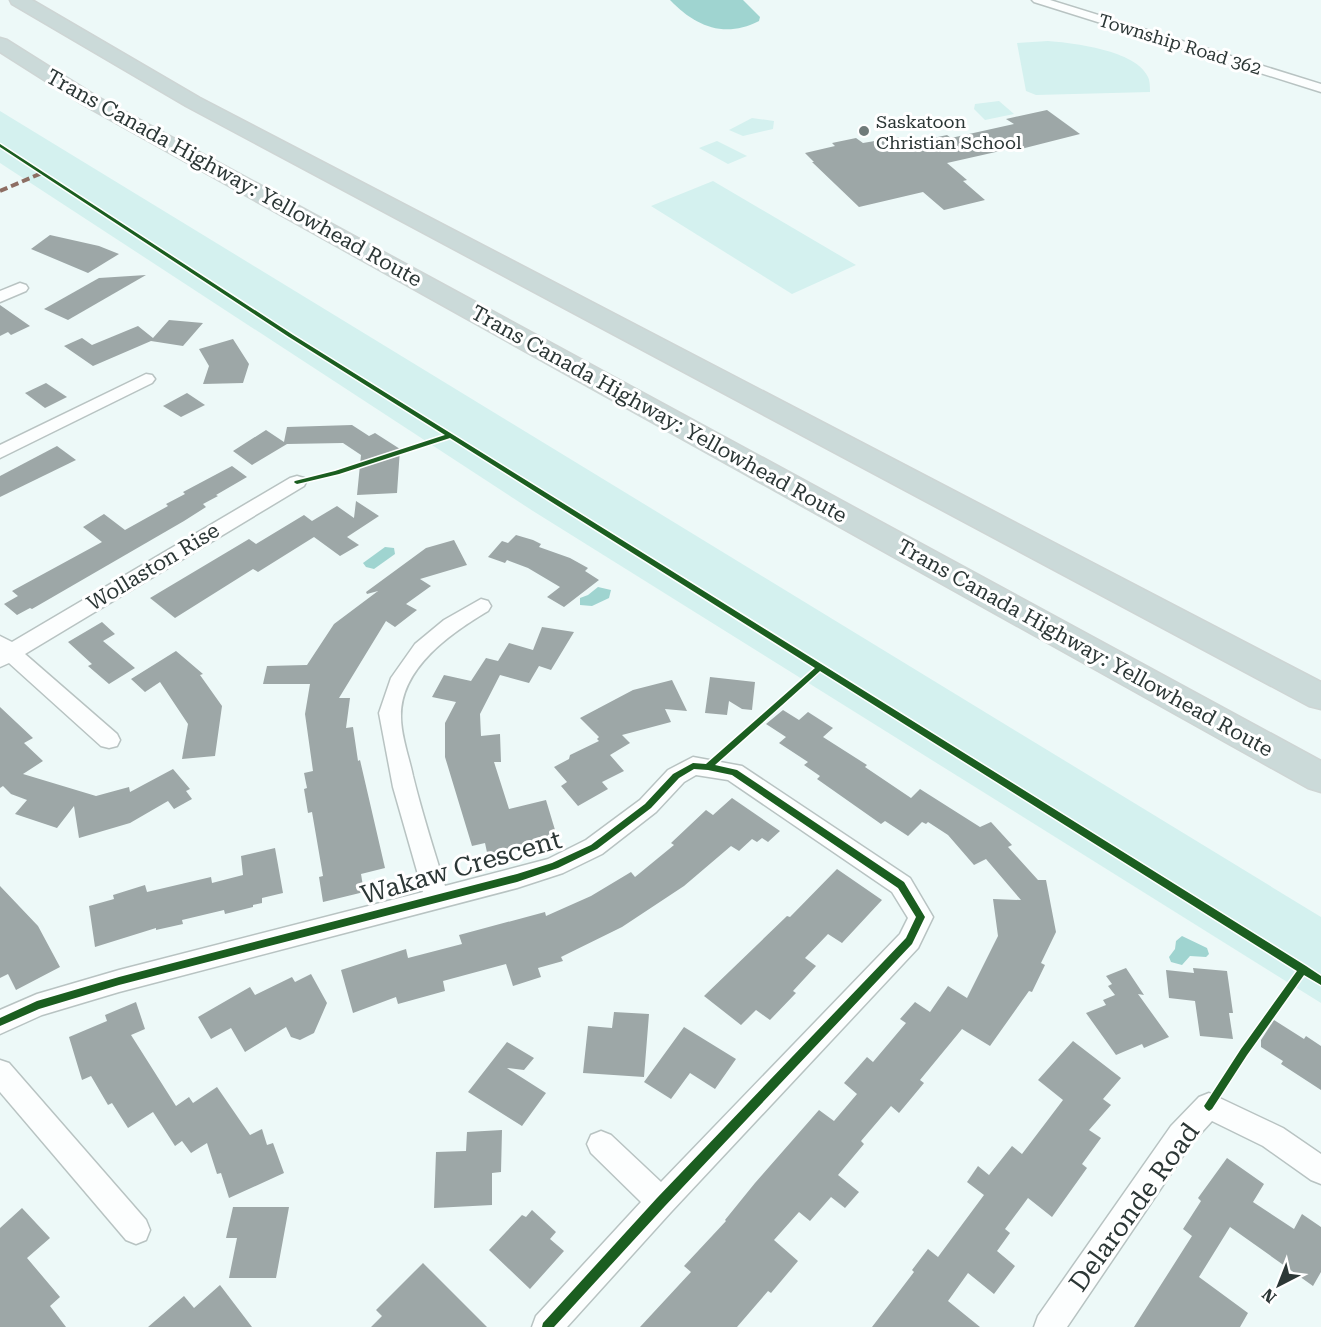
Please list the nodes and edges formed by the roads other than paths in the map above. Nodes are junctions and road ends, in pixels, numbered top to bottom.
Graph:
1 (19, 0) edge
2 (1038, 0) edge
3 (0, 44) edge
4 (1321, 88) edge
5 (20, 288) dead end
6 (0, 297) edge
7 (146, 379) dead end
8 (0, 452) edge
9 (297, 482) dead end
10 (481, 606) dead end
11 (3, 651) edge
12 (1321, 697) edge
13 (109, 740) dead end
14 (1321, 778) edge
15 (437, 899) junction
16 (0, 1022) edge
17 (0, 1072) edge
18 (601, 1144) dead end
19 (1321, 1170) edge
20 (662, 1202) junction
21 (136, 1230) dead end
22 (547, 1327) edge
23 (1049, 1327) edge

1 - 12 highway
2 - 4 street, Township Road 362
3 - 14 highway, Trans Canada Highway: Yellowhead Route
5 - 6 street
7 - 8 street
9 - 11 street, Wollaston Rise
10 - 15 street
11 - 13 street
15 - 16 street, Wakaw Crescent
15 - 20 street, Wakaw Crescent
17 - 21 street
18 - 20 street
19 - 23 street, Delaronde Road
20 - 22 street, Wakaw Crescent

